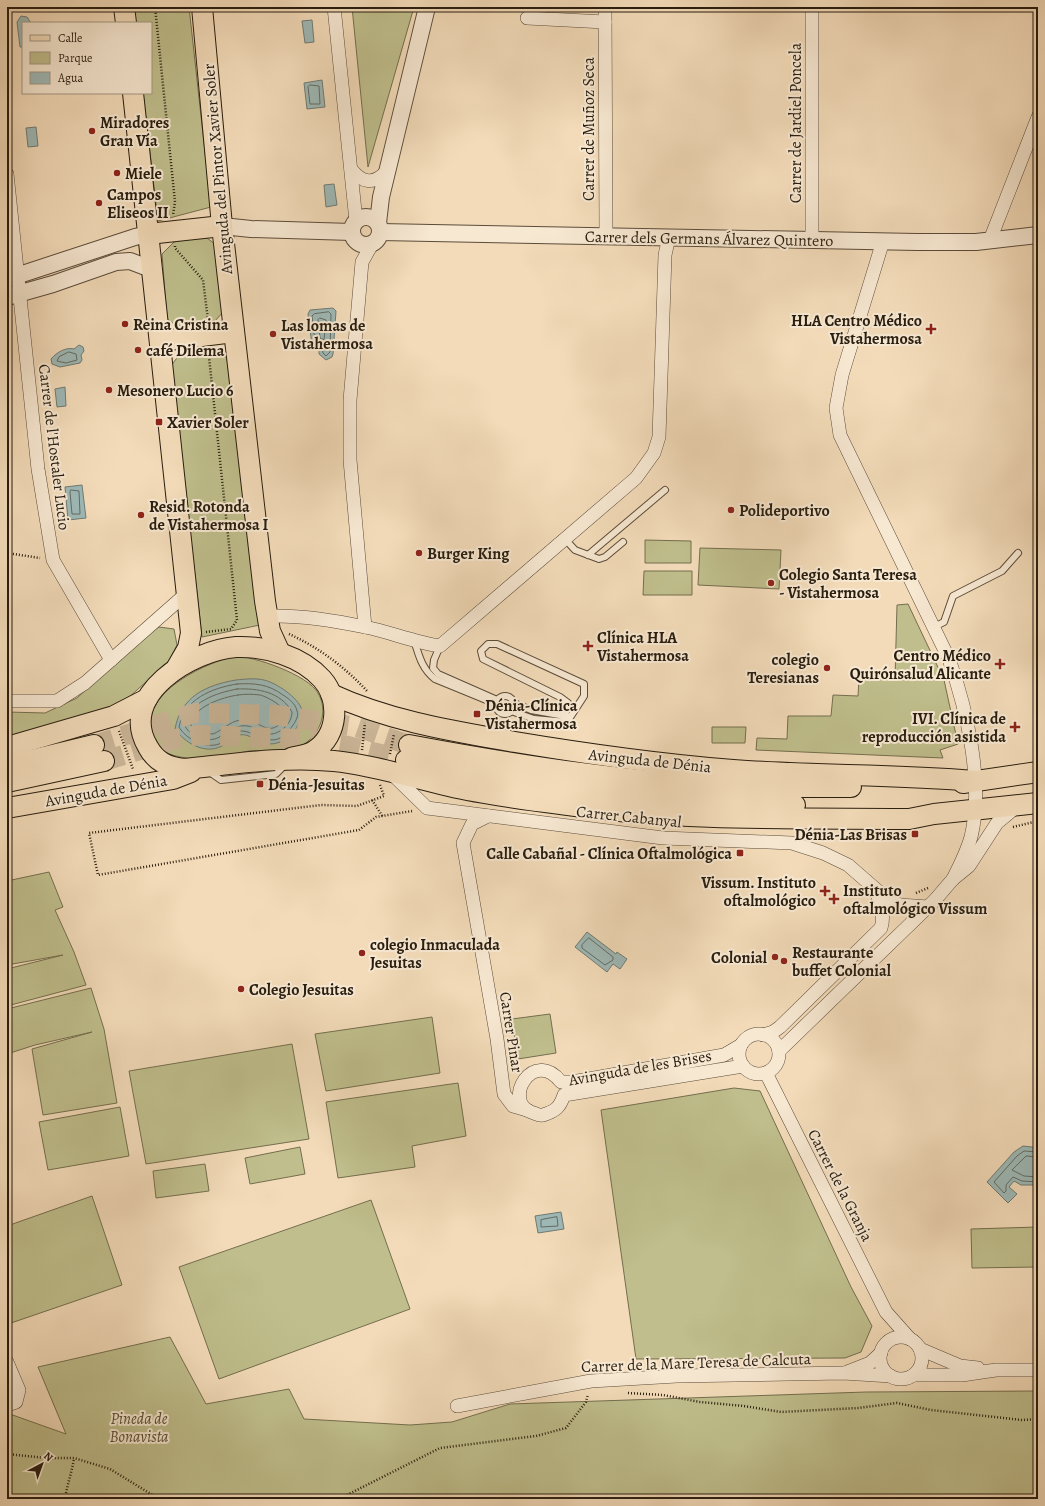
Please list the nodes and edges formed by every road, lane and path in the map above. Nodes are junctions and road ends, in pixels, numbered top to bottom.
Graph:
1 (124, 7) edge
2 (155, 7) edge
3 (202, 7) edge
4 (334, 7) edge
5 (427, 7) edge
6 (605, 7) edge
7 (812, 7) edge
8 (527, 18) dead end
9 (126, 22) edge
10 (604, 22) junction
11 (133, 94) edge
12 (1038, 117) edge
13 (351, 169) junction
14 (386, 172) junction
15 (7, 174) edge
16 (222, 226) junction
17 (368, 228) junction
18 (174, 231) junction
19 (148, 234) junction
20 (606, 235) junction
21 (1038, 235) edge
22 (669, 237) junction
23 (812, 240) junction
24 (990, 240) junction
25 (883, 241) junction
26 (151, 269) junction
27 (13, 277) edge
28 (14, 295) edge
29 (234, 332) junction
30 (212, 335) junction
31 (161, 341) junction
32 (666, 490) dead end
33 (564, 538) junction
34 (623, 542) dead end
35 (7, 553) edge
36 (1018, 553) dead end
37 (588, 555) junction
38 (53, 560) junction
39 (187, 593) junction
40 (268, 616) junction
41 (365, 627) junction
42 (934, 627) junction
43 (191, 633) junction
44 (414, 640) junction
45 (440, 646) junction
46 (280, 653) junction
47 (111, 660) junction
48 (177, 667) junction
49 (331, 694) junction
50 (147, 699) junction
51 (7, 701) edge
52 (496, 702) junction
53 (514, 703) junction
54 (511, 711) junction
55 (114, 716) junction
56 (395, 730) dead end
57 (7, 747) edge
58 (291, 758) junction
59 (7, 766) edge
60 (204, 768) junction
61 (1038, 772) edge
62 (383, 774) junction
63 (976, 781) junction
64 (7, 782) edge
65 (139, 785) junction
66 (372, 800) junction
67 (1038, 804) edge
68 (1016, 807) junction
69 (7, 808) edge
70 (427, 808) junction
71 (974, 811) junction
72 (934, 814) junction
73 (383, 816) junction
74 (488, 816) junction
75 (953, 879) junction
76 (873, 885) junction
77 (913, 894) dead end
78 (940, 894) junction
79 (928, 907) junction
80 (763, 1035) junction
81 (741, 1045) junction
82 (779, 1051) junction
83 (743, 1066) junction
84 (766, 1073) junction
85 (527, 1110) junction
86 (886, 1312) junction
87 (910, 1339) junction
88 (884, 1348) junction
89 (920, 1349) junction
90 (7, 1362) edge
91 (996, 1370) junction
92 (1038, 1370) edge
93 (843, 1373) junction
94 (914, 1375) junction
95 (891, 1376) junction
96 (591, 1381) junction
97 (625, 1393) dead end
98 (588, 1394) junction
99 (595, 1394) dead end
100 (10, 1404) edge
101 (457, 1406) dead end
102 (1038, 1419) edge
103 (7, 1454) edge
104 (74, 1458) junction
105 (65, 1499) edge
106 (159, 1499) edge
107 (339, 1499) edge

1 - 9 main road
2 - 18 path
3 - 16 main road, Avinguda del Pintor Xavier Soler
4 - 13 street
5 - 14 street
6 - 10 street, Carrer de Muñoz Seca
7 - 23 street, Carrer de Jardiel Poncela
8 - 10 street
10 - 20 street, Carrer de Muñoz Seca
11 - 19 main road
12 - 24 street
13 - 14 street
13 - 17 street
14 - 17 street
15 - 27 street, Carrer de l'Hostaler Lucio
16 - 17 street, Carrer dels Germans Álvarez Quintero
16 - 18 main road, Carrer dels Germans Álvarez Quintero
16 - 29 main road, Avinguda del Pintor Xavier Soler
17 - 20 street, Carrer dels Germans Álvarez Quintero
17 - 41 street
18 - 19 main road, Carrer dels Germans Álvarez Quintero
18 - 30 path
19 - 26 main road
19 - 27 street
20 - 22 street, Carrer dels Germans Álvarez Quintero
21 - 24 street, Carrer dels Germans Álvarez Quintero
22 - 23 street, Carrer dels Germans Álvarez Quintero
22 - 33 street
23 - 25 street, Carrer dels Germans Álvarez Quintero
24 - 25 street, Carrer dels Germans Álvarez Quintero
25 - 42 street
26 - 28 street
26 - 31 main road
27 - 28 street, Carrer de l'Hostaler Lucio
28 - 38 street, Carrer de l'Hostaler Lucio
29 - 30 main road
29 - 40 main road, Avinguda del Pintor Xavier Soler
30 - 31 main road
30 - 43 path
31 - 39 main road
32 - 37 lane
33 - 37 lane
33 - 45 street
34 - 37 lane
35 - 38 path
36 - 42 lane
38 - 47 street, Carrer de l'Hostaler Lucio
39 - 43 main road
39 - 47 street
40 - 41 street
40 - 46 main road, Avinguda del Pintor Xavier Soler
41 - 44 street
42 - 63 street
43 - 48 main road
44 - 45 street
44 - 52 lane
45 - 52 lane
46 - 48 main road, Avinguda de Dénia
46 - 49 main road, Avinguda de Dénia
47 - 51 street
48 - 50 main road, Avinguda de Dénia
49 - 58 main road, Avinguda de Dénia
49 - 63 main road, Avinguda de Dénia
50 - 55 main road, Avinguda de Dénia
50 - 60 main road, Avinguda de Dénia
52 - 53 lane
52 - 54 lane
53 - 54 lane
53 - 54 lane
55 - 57 main road, Avinguda de Dénia
55 - 65 path
56 - 62 path
58 - 60 main road, Avinguda de Dénia
58 - 62 main road, Avinguda de Dénia
59 - 64 main road, Avinguda de Dénia
60 - 65 main road, Avinguda de Dénia
61 - 63 main road, Avinguda de Dénia
62 - 66 path
62 - 70 street
62 - 72 main road, Avinguda de Dénia
63 - 71 street
63 - 72 main road, Avinguda de Dénia
65 - 69 main road, Avinguda de Dénia
66 - 73 path
66 - 73 path
67 - 68 main road, Avinguda de Dénia
68 - 71 main road, Avinguda de Dénia
68 - 75 street
70 - 73 path
70 - 74 street, Carrer Cabanyal
71 - 72 main road, Avinguda de Dénia
71 - 75 street
74 - 76 street, Carrer Cabanyal
74 - 85 street, Carrer Pinar
75 - 78 street
76 - 79 street
76 - 80 street
77 - 78 path
78 - 79 street
79 - 82 street
80 - 81 street
80 - 82 street
81 - 83 street
81 - 85 street, Avinguda de les Brises
82 - 84 street
83 - 84 street
83 - 85 street, Avinguda de les Brises
84 - 86 street, Carrer de la Granja
86 - 87 street, Carrer de la Granja
86 - 88 street, Carrer de la Granja
87 - 88 street
87 - 89 street
88 - 93 street, Carrer de la Mare Teresa de Calcuta
88 - 95 street
89 - 91 street
89 - 94 street
90 - 100 street
91 - 92 street
91 - 94 street
93 - 95 street, Carrer de la Mare Teresa de Calcuta
93 - 96 street, Carrer de la Mare Teresa de Calcuta
94 - 95 street
96 - 98 path
96 - 101 street, Carrer de la Mare Teresa de Calcuta
97 - 102 path
98 - 99 path
98 - 107 path
103 - 104 path
104 - 105 path
104 - 106 path

